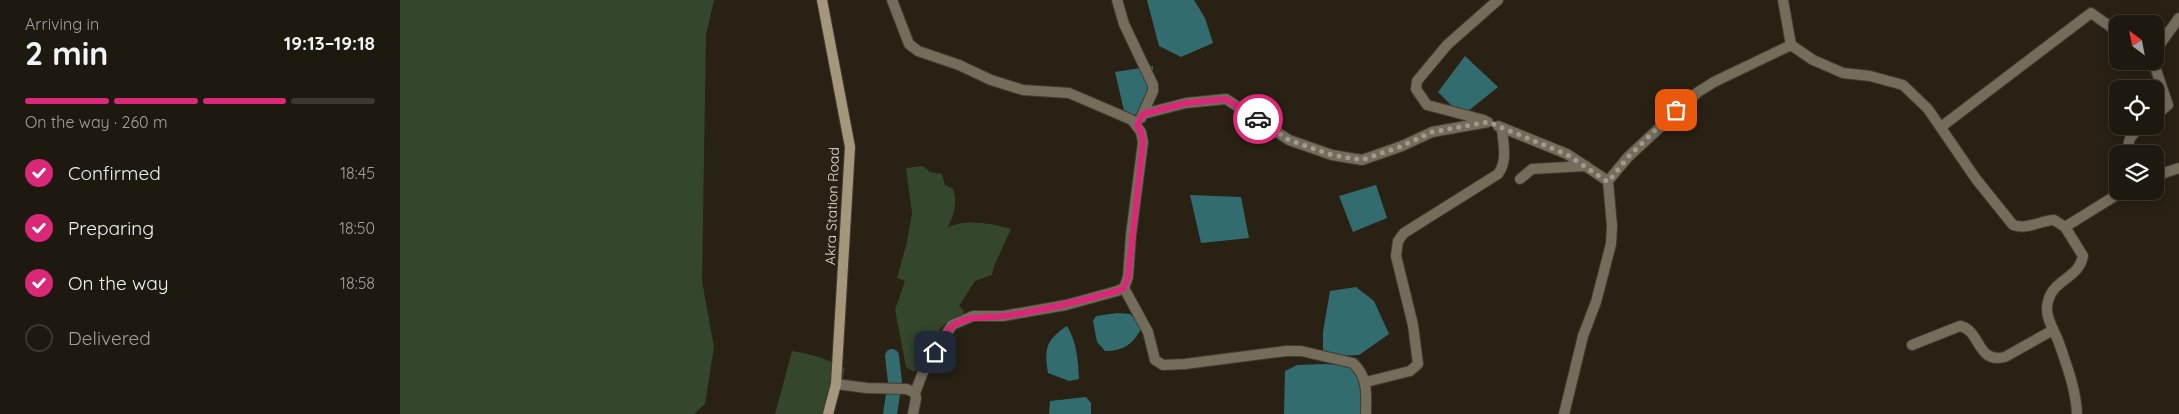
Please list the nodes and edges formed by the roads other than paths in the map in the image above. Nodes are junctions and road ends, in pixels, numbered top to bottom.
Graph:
1 (822, 0) edge
2 (892, 0) edge
3 (1117, 0) edge
4 (1498, 0) edge
5 (1783, 0) edge
6 (2179, 18) edge
7 (2109, 26) edge
8 (2164, 39) edge
9 (1791, 45) junction
10 (2164, 93) edge
11 (2164, 108) edge
12 (1143, 114) junction
13 (1488, 122) junction
14 (1137, 126) junction
15 (1941, 127) junction
16 (1502, 128) junction
17 (1586, 166) junction
18 (2179, 168) edge
19 (2164, 173) edge
20 (1520, 179) dead end
21 (1608, 182) junction
22 (2110, 200) edge
23 (2065, 228) junction
24 (1124, 288) junction
25 (2053, 330) junction
26 (1912, 345) dead end
27 (1366, 382) junction
28 (836, 384) junction
29 (911, 391) junction
30 (828, 414) edge
31 (913, 414) edge
32 (1366, 414) edge
33 (1564, 414) edge
34 (2077, 414) edge

1 - 28 main road, Akra Station Road
2 - 14 street
3 - 12 street
4 - 13 street
5 - 9 street
6 - 8 street
7 - 15 street
9 - 15 street
9 - 21 street
10 - 11 street
12 - 13 street
12 - 14 street
13 - 16 street
14 - 24 street
15 - 23 street
16 - 17 street
16 - 27 street
17 - 20 street
17 - 21 street
18 - 19 street
21 - 33 street
22 - 23 street
23 - 25 street
24 - 27 street
24 - 29 street
25 - 26 street
25 - 34 street
27 - 32 street
28 - 29 street
28 - 30 main road, Akra Station Road
29 - 31 street

